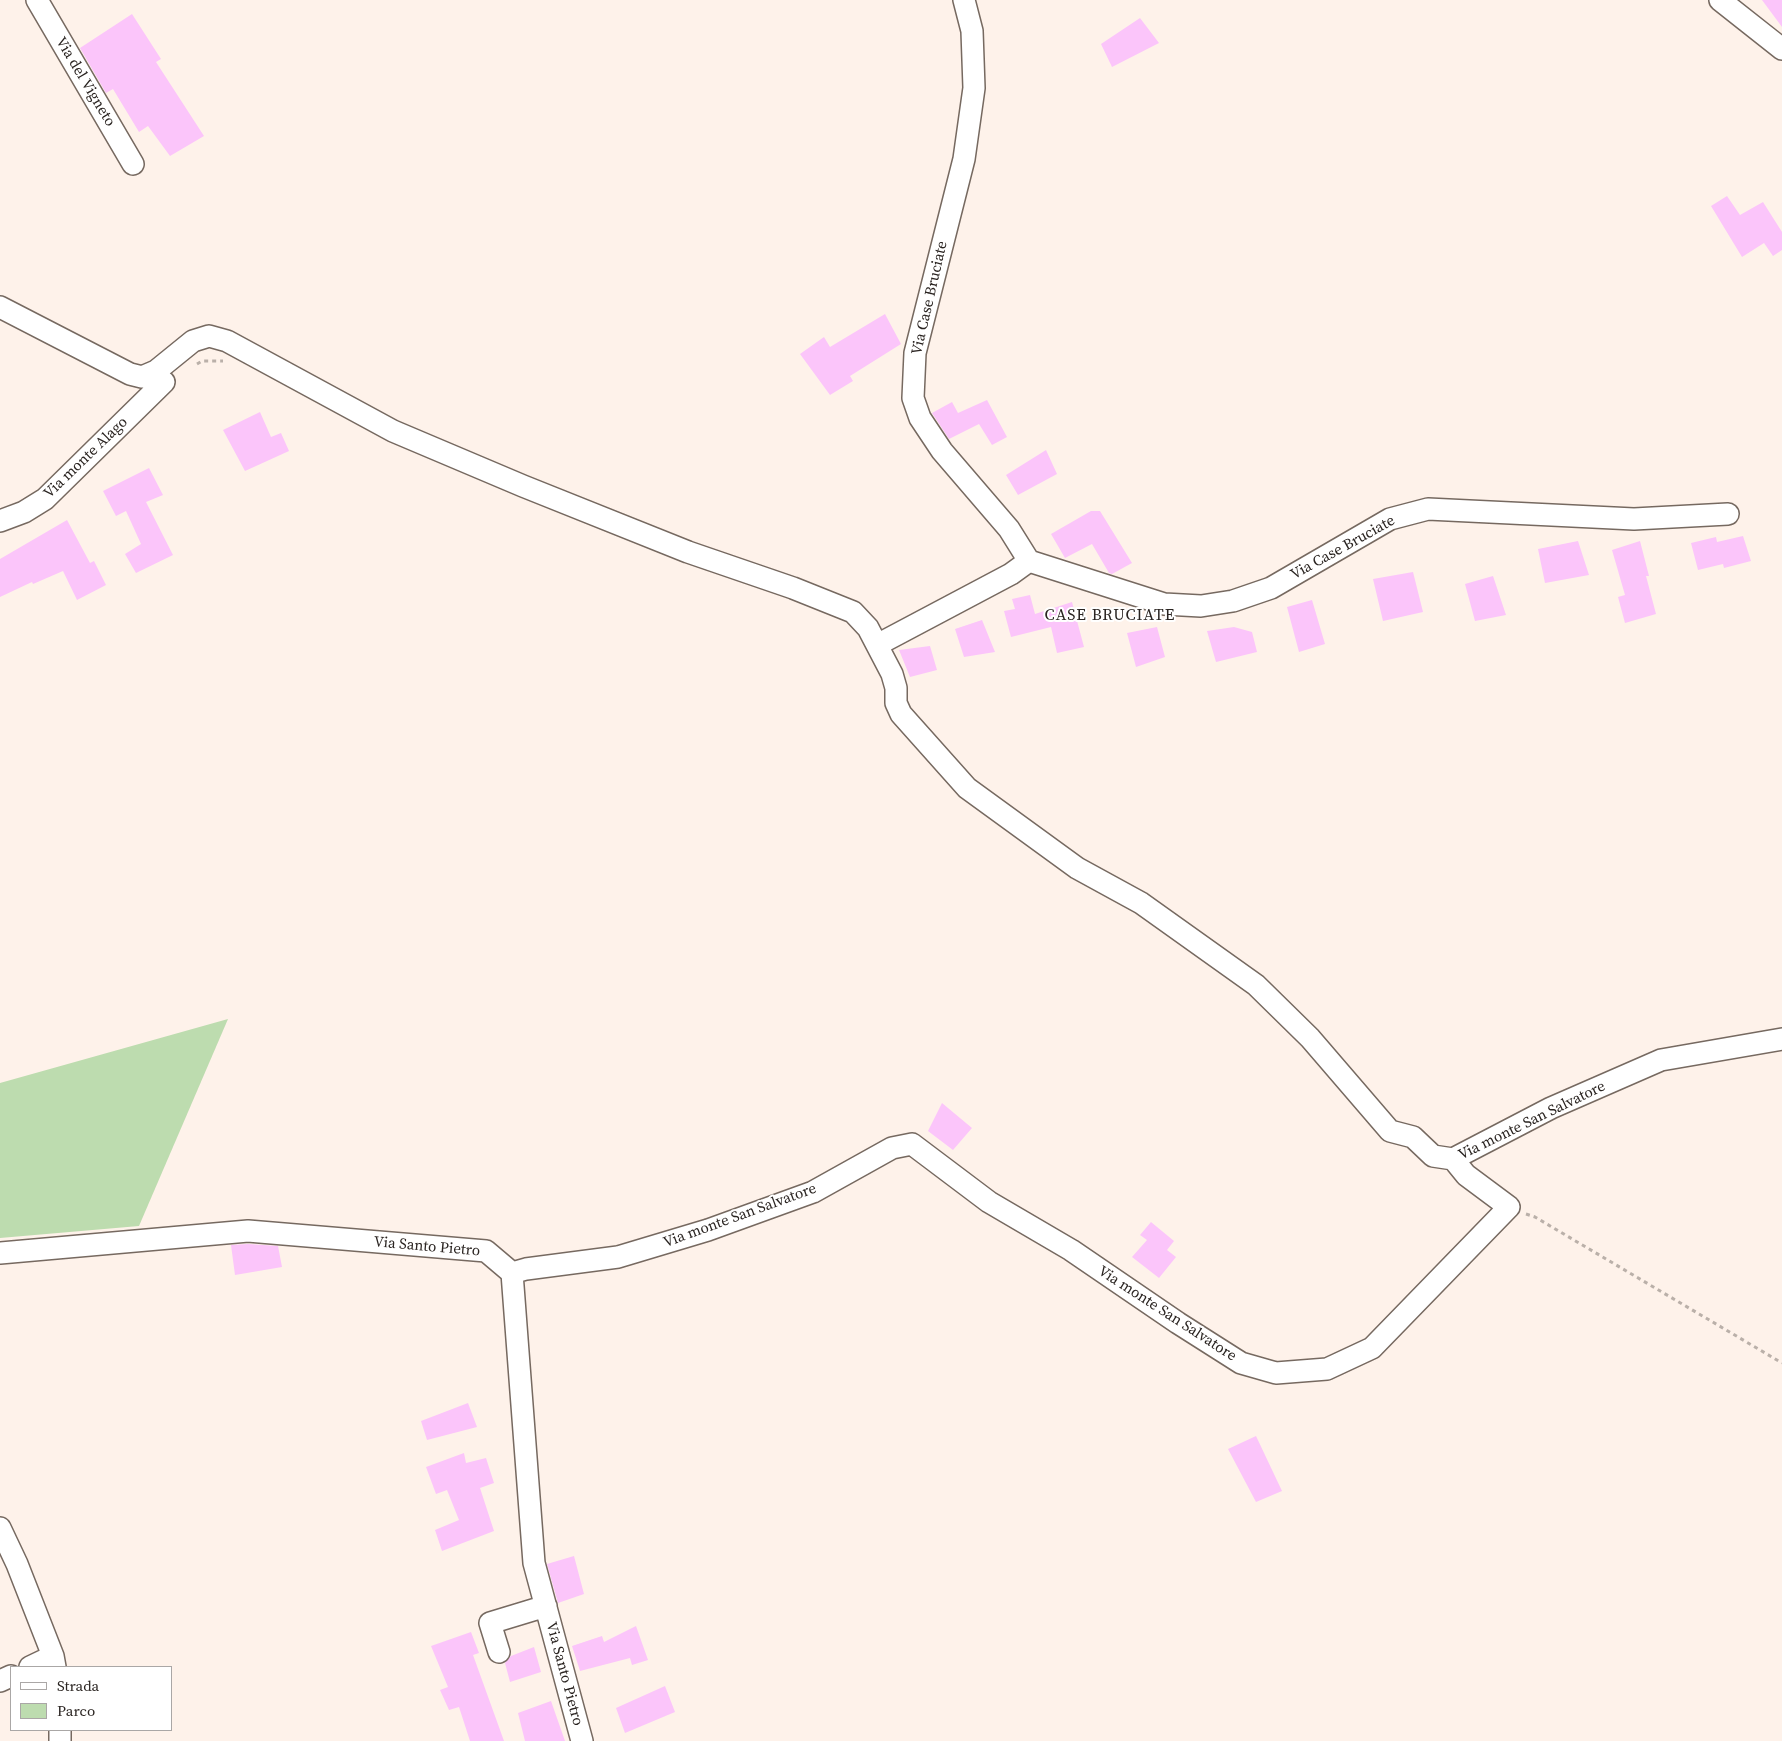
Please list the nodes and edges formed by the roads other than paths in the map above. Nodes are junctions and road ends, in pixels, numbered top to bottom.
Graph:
1 (37, 0) edge
2 (964, 0) edge
3 (1720, 0) edge
4 (1782, 48) edge
5 (133, 164) dead end
6 (0, 307) edge
7 (164, 382) dead end
8 (1728, 514) dead end
9 (0, 522) edge
10 (1029, 561) junction
11 (877, 645) junction
12 (1782, 1039) edge
13 (1452, 1158) junction
14 (0, 1253) edge
15 (512, 1273) junction
16 (0, 1528) edge
17 (546, 1606) junction
18 (499, 1652) dead end
19 (54, 1662) edge
20 (35, 1666) edge
21 (582, 1741) edge

1 - 5 street, Via del Vigneto
2 - 10 street, Via Case Bruciate
3 - 4 street
6 - 11 street
7 - 9 street, Via monte Alago
8 - 10 street, Via Case Bruciate
10 - 11 street
11 - 13 street
12 - 13 street, Via monte San Salvatore
13 - 15 street, Via monte San Salvatore
14 - 15 street, Via Santo Pietro
15 - 17 street, Via Santo Pietro
16 - 19 street
17 - 18 street, Via Santo Pietro
17 - 21 street, Via Santo Pietro
19 - 20 street

